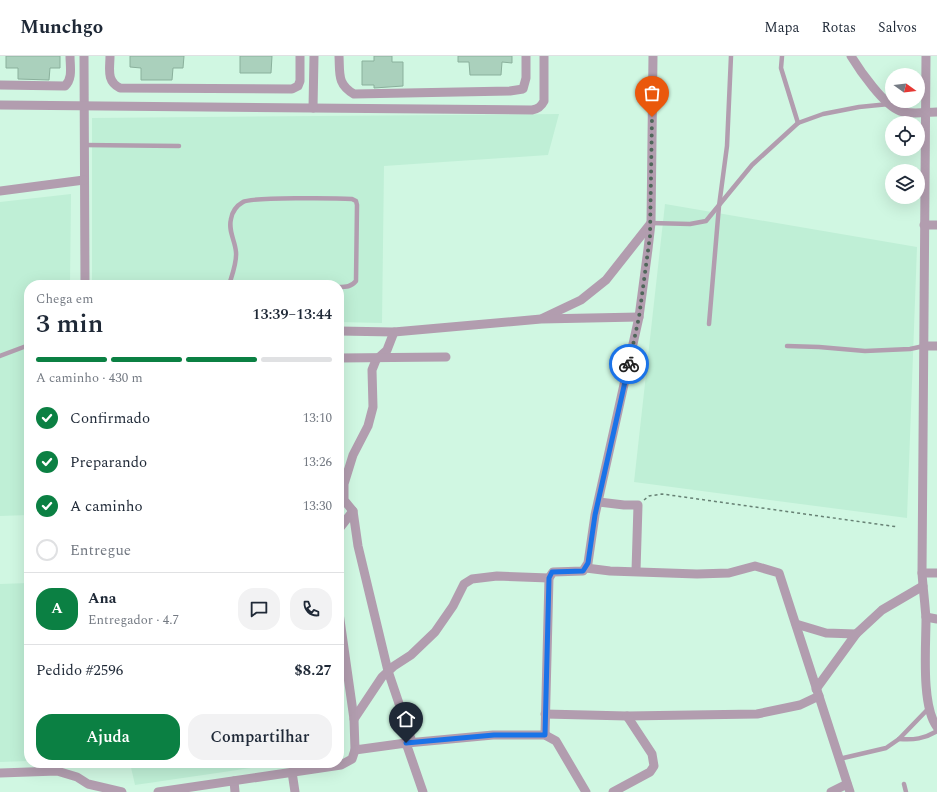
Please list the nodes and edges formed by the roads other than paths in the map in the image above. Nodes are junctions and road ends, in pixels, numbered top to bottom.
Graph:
1 (70, 56) edge
2 (84, 56) edge
3 (110, 56) edge
4 (300, 56) edge
5 (314, 56) edge
6 (339, 56) edge
7 (526, 56) edge
8 (544, 56) edge
9 (653, 56) edge
10 (731, 56) edge
11 (782, 56) edge
12 (851, 56) edge
13 (926, 56) edge
14 (0, 85) edge
15 (885, 101) edge
16 (885, 104) edge
17 (0, 105) edge
18 (84, 106) junction
19 (313, 108) junction
20 (896, 108) edge
21 (925, 112) junction
22 (937, 112) edge
23 (798, 123) junction
24 (84, 145) junction
25 (179, 146) dead end
26 (84, 180) junction
27 (0, 191) edge
28 (719, 206) junction
29 (651, 223) junction
30 (924, 225) junction
31 (937, 225) edge
32 (85, 280) edge
33 (230, 280) edge
34 (344, 287) edge
35 (639, 317) junction
36 (541, 319) junction
37 (710, 324) dead end
38 (344, 331) edge
39 (394, 332) junction
40 (787, 346) dead end
41 (924, 346) junction
42 (937, 346) edge
43 (24, 347) edge
44 (0, 356) edge
45 (344, 358) edge
46 (379, 358) junction
47 (446, 358) dead end
48 (599, 502) junction
49 (353, 511) junction
50 (344, 523) edge
51 (586, 568) junction
52 (636, 571) junction
53 (922, 573) junction
54 (937, 573) edge
55 (549, 578) junction
56 (923, 586) junction
57 (926, 617) junction
58 (937, 619) edge
59 (796, 624) junction
60 (856, 634) junction
61 (344, 649) edge
62 (388, 671) junction
63 (818, 693) junction
64 (928, 709) junction
65 (545, 714) junction
66 (627, 716) junction
67 (354, 720) junction
68 (937, 727) edge
69 (937, 731) edge
70 (545, 735) junction
71 (899, 739) junction
72 (409, 743) junction
73 (355, 750) junction
74 (839, 759) junction
75 (344, 764) edge
76 (321, 768) edge
77 (292, 772) junction
78 (0, 773) edge
79 (234, 781) junction
80 (904, 784) dead end
81 (88, 788) edge
82 (848, 788) edge
83 (122, 792) edge
84 (158, 792) edge
85 (235, 792) edge
86 (295, 792) edge
87 (423, 792) edge
88 (586, 792) edge
89 (613, 792) edge
90 (831, 792) edge
91 (906, 792) edge

1 - 14 street
2 - 18 street
3 - 4 street
5 - 19 street
6 - 7 street
8 - 19 street
9 - 29 street
10 - 28 lane
11 - 23 lane
12 - 15 street
13 - 21 street
16 - 23 lane
17 - 18 street
18 - 19 street
18 - 24 street
20 - 21 street
21 - 22 street
21 - 30 street
23 - 28 lane
24 - 25 lane
24 - 26 street
26 - 27 street
26 - 32 street
28 - 29 lane
28 - 37 lane
29 - 35 street
29 - 36 street
30 - 31 street
30 - 41 street
33 - 34 lane
35 - 36 street
35 - 48 street
36 - 39 street
38 - 39 street
39 - 46 street
40 - 41 lane
41 - 42 street
41 - 53 street
43 - 44 lane
45 - 46 street
46 - 47 street
46 - 49 street
48 - 51 street
48 - 52 street
49 - 50 street
49 - 62 street
51 - 52 street
51 - 55 street
52 - 59 street
53 - 54 street
53 - 56 street
55 - 62 street
55 - 65 street
56 - 57 street
56 - 60 street
57 - 58 street
57 - 64 street
59 - 60 street
59 - 63 street
60 - 63 street
61 - 67 street
62 - 67 street
62 - 72 street
63 - 66 street
63 - 74 street
64 - 68 street
64 - 71 lane
65 - 66 street
65 - 70 street
66 - 89 street
67 - 73 street
69 - 71 lane
70 - 72 street
70 - 88 street
71 - 74 lane
72 - 73 street
72 - 87 street
73 - 75 street
74 - 82 street
76 - 77 street
77 - 79 street
77 - 86 street
78 - 81 street
79 - 84 street
79 - 85 street
80 - 91 lane
81 - 83 street
82 - 90 street

